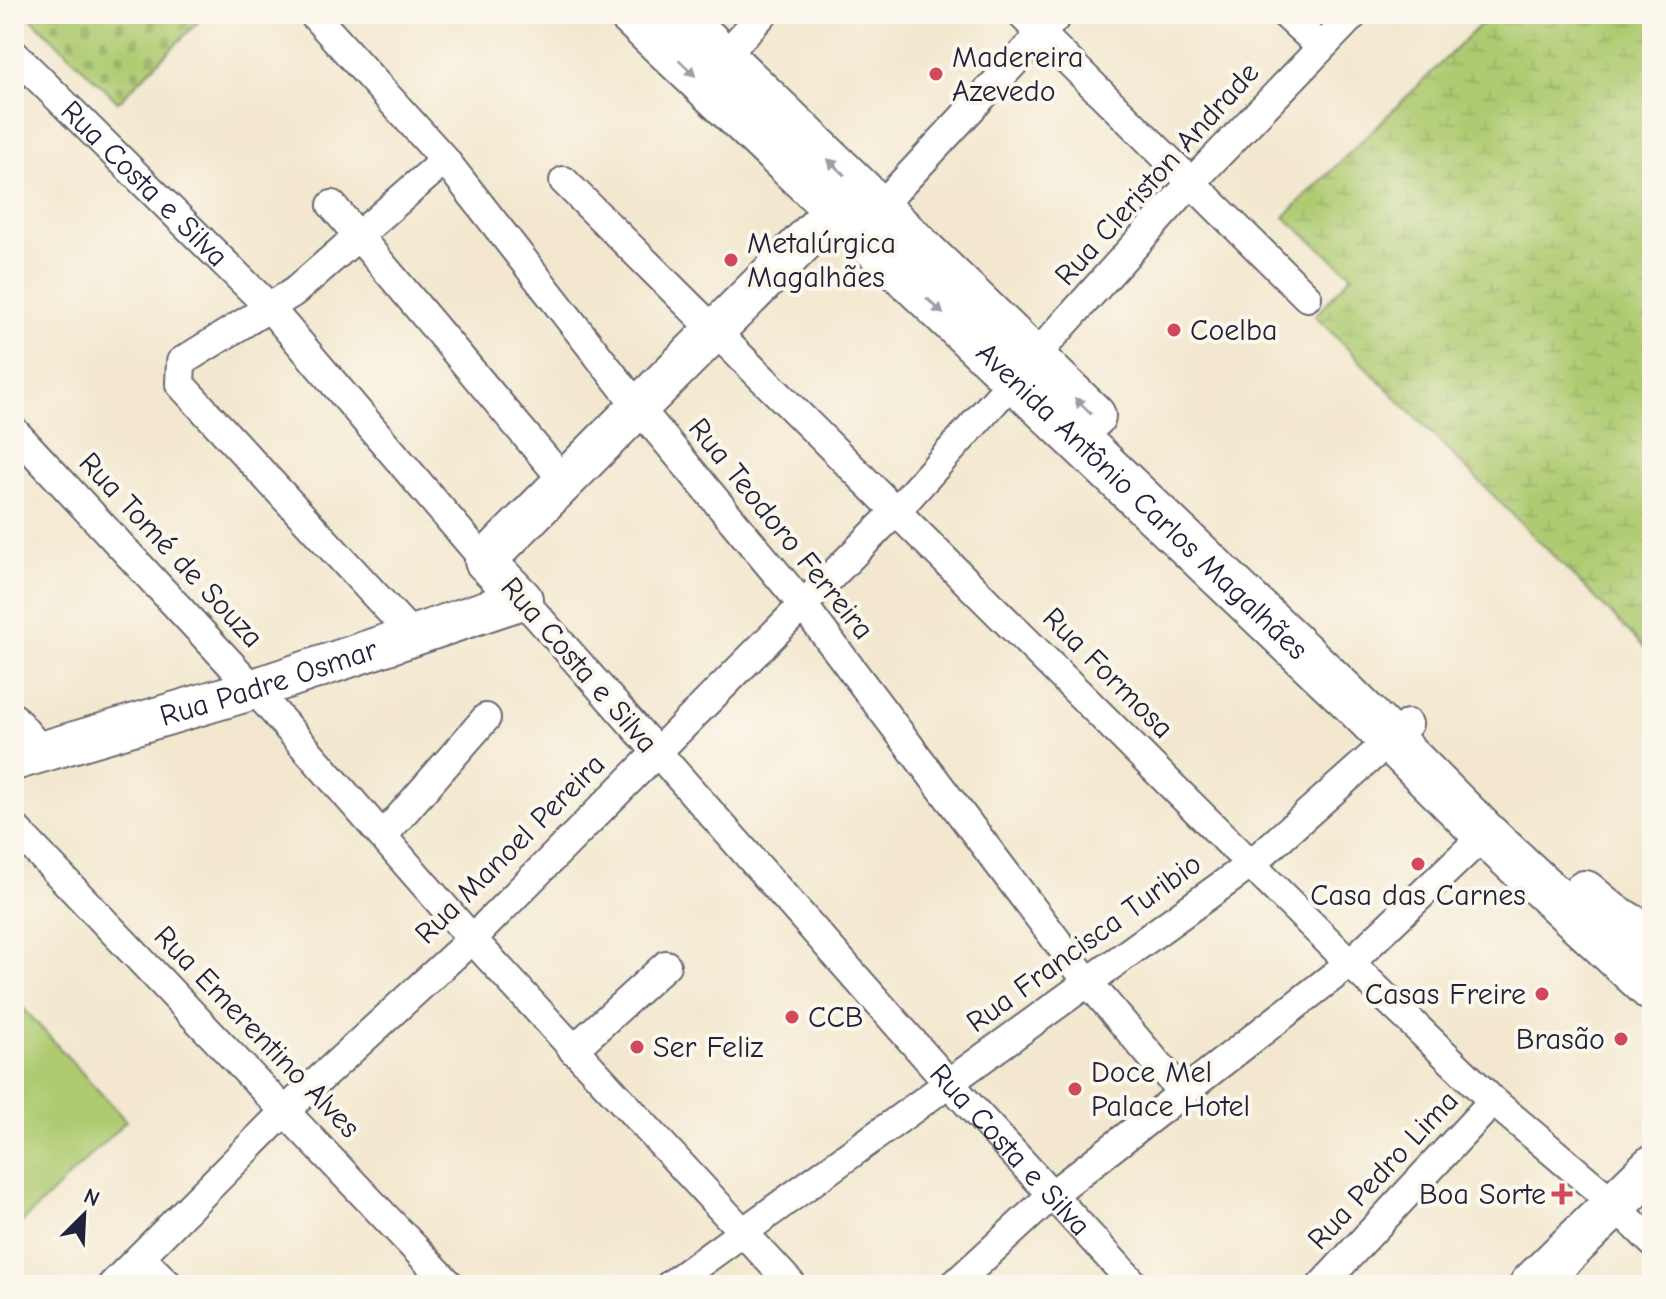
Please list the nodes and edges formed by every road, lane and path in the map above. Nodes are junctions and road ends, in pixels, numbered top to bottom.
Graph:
1 (313, 14) edge
2 (631, 14) edge
3 (678, 14) edge
4 (763, 14) edge
5 (1285, 14) edge
6 (1354, 14) edge
7 (1040, 20) edge
8 (1321, 47) junction
9 (723, 57) junction
10 (18, 66) edge
11 (445, 160) junction
12 (564, 181) dead end
13 (1190, 184) junction
14 (332, 205) dead end
15 (879, 208) junction
16 (835, 210) junction
17 (359, 237) junction
18 (1307, 297) dead end
19 (268, 306) junction
20 (713, 329) junction
21 (1024, 371) junction
22 (638, 407) junction
23 (14, 431) edge
24 (564, 481) junction
25 (897, 510) junction
26 (485, 561) junction
27 (522, 599) junction
28 (802, 604) junction
29 (413, 636) junction
30 (254, 689) junction
31 (14, 718) edge
32 (486, 718) dead end
33 (1399, 732) junction
34 (655, 751) junction
35 (28, 755) edge
36 (14, 827) edge
37 (1485, 834) junction
38 (383, 836) junction
39 (1251, 864) junction
40 (472, 939) junction
41 (1652, 939) edge
42 (1350, 963) junction
43 (666, 965) dead end
44 (1088, 982) junction
45 (1652, 989) edge
46 (573, 1050) junction
47 (949, 1083) junction
48 (1184, 1095) junction
49 (1493, 1101) junction
50 (285, 1111) junction
51 (1652, 1168) edge
52 (1054, 1193) junction
53 (1613, 1204) junction
54 (742, 1234) junction
55 (1652, 1242) edge
56 (140, 1257) junction
57 (112, 1285) edge
58 (169, 1285) edge
59 (450, 1285) edge
60 (670, 1285) edge
61 (792, 1285) edge
62 (954, 1285) edge
63 (1135, 1285) edge
64 (1322, 1285) edge
65 (1532, 1285) edge

1 - 11 street, Rua Teodoro Ferreira
2 -> 16 main road, Avenida Antônio Carlos Magalhães
3 - 9 main road, Avenida Antônio Carlos Magalhães
4 - 9 street
5 - 8 street
6 - 8 street, Rua Cleriston Andrade
7 - 13 street
7 - 15 street
8 - 13 street, Rua Cleriston Andrade
15 -> 9 main road, Avenida Antônio Carlos Magalhães
10 - 19 street, Rua Costa e Silva
11 - 17 street
11 - 22 street, Rua Teodoro Ferreira
12 - 20 street, Rua Formosa
13 - 18 street
13 - 21 street, Rua Cleriston Andrade
14 - 17 street
15 - 21 main road, Avenida Antônio Carlos Magalhães
16 - 20 street
16 -> 21 main road, Avenida Antônio Carlos Magalhães
17 - 19 street
17 - 24 street
19 - 26 street, Rua Costa e Silva
19 - 29 street
20 - 22 street
20 - 25 street, Rua Formosa
21 - 25 street, Rua Manoel Pereira
21 - 33 main road, Avenida Antônio Carlos Magalhães
22 - 24 street
22 - 28 street, Rua Teodoro Ferreira
23 - 30 street, Rua Tomé de Souza
24 - 26 street
25 - 28 street, Rua Manoel Pereira
25 - 39 street, Rua Formosa
26 - 27 street, Rua Costa e Silva
27 - 29 street, Rua Padre Osmar
27 - 34 street, Rua Costa e Silva
28 - 34 street, Rua Manoel Pereira
28 - 44 street, Rua Teodoro Ferreira
29 - 30 street, Rua Padre Osmar
30 - 35 street, Rua Padre Osmar
30 - 38 street, Rua Tomé de Souza
31 - 35 street
32 - 38 street
33 - 37 main road, Avenida Antônio Carlos Magalhães
33 - 39 street, Rua Francisca Turibio
33 - 41 main road, Avenida Antônio Carlos Magalhães
34 - 40 street, Rua Manoel Pereira
34 - 47 street, Rua Costa e Silva
36 - 50 street, Rua Emerentino Alves
37 - 42 street
37 - 45 main road, Avenida Antônio Carlos Magalhães
38 - 40 street, Rua Tomé de Souza
39 - 42 street, Rua Formosa
39 - 44 street, Rua Francisca Turibio
40 - 46 street, Rua Tomé de Souza
40 - 50 street, Rua Manoel Pereira
42 - 48 street
42 - 49 street, Rua Formosa
43 - 46 street
44 - 47 street, Rua Francisca Turibio
44 - 48 street, Rua Teodoro Ferreira
46 - 54 street, Rua Tomé de Souza
47 - 52 street, Rua Costa e Silva
47 - 54 street, Rua Francisca Turibio
48 - 52 street
49 - 53 street, Rua Formosa
49 - 64 street, Rua Pedro Lima
50 - 56 street, Rua Manoel Pereira
50 - 59 street, Rua Emerentino Alves
51 - 53 main road
52 - 62 street
52 - 63 street, Rua Costa e Silva
53 - 55 street, Rua Formosa
53 - 65 main road
54 - 60 street, Rua Francisca Turibio
54 - 61 street, Rua Tomé de Souza
56 - 57 street, Rua Manoel Pereira
56 - 58 street

